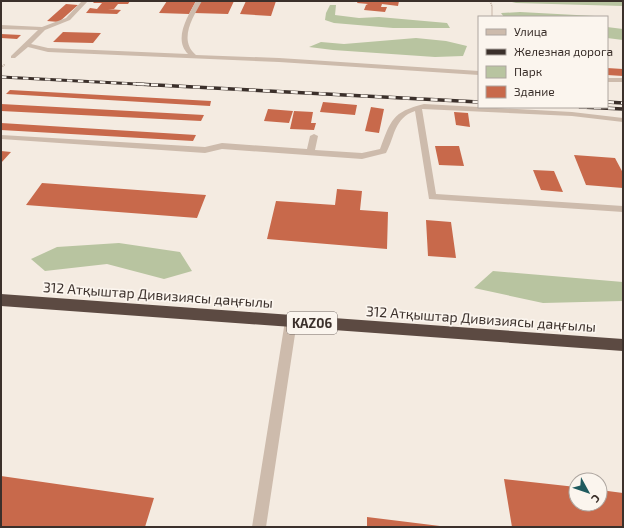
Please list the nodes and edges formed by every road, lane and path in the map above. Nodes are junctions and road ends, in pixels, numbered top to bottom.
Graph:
1 (85, 1) edge
2 (199, 1) edge
3 (490, 1) edge
4 (492, 16) edge
5 (1, 27) edge
6 (44, 29) junction
7 (28, 45) junction
8 (194, 56) junction
9 (13, 57) dead end
10 (478, 73) edge
11 (608, 80) edge
12 (623, 80) edge
13 (418, 108) junction
14 (623, 120) edge
15 (314, 136) dead end
16 (1, 137) edge
17 (310, 153) junction
18 (623, 209) edge
19 (1, 300) edge
20 (291, 321) junction
21 (623, 345) edge
22 (259, 527) edge

1 - 6 lane
2 - 8 lane
3 - 4 path
5 - 6 lane
6 - 7 lane
7 - 8 lane
7 - 9 lane
8 - 10 lane
11 - 12 lane
13 - 14 lane
13 - 17 lane
13 - 18 lane
15 - 17 lane
16 - 17 lane
19 - 20 highway, 312 Атқыштар Дивизиясы даңғылы / KАZ06
20 - 21 highway, 312 Атқыштар Дивизиясы даңғылы / KАZ06
20 - 22 lane

